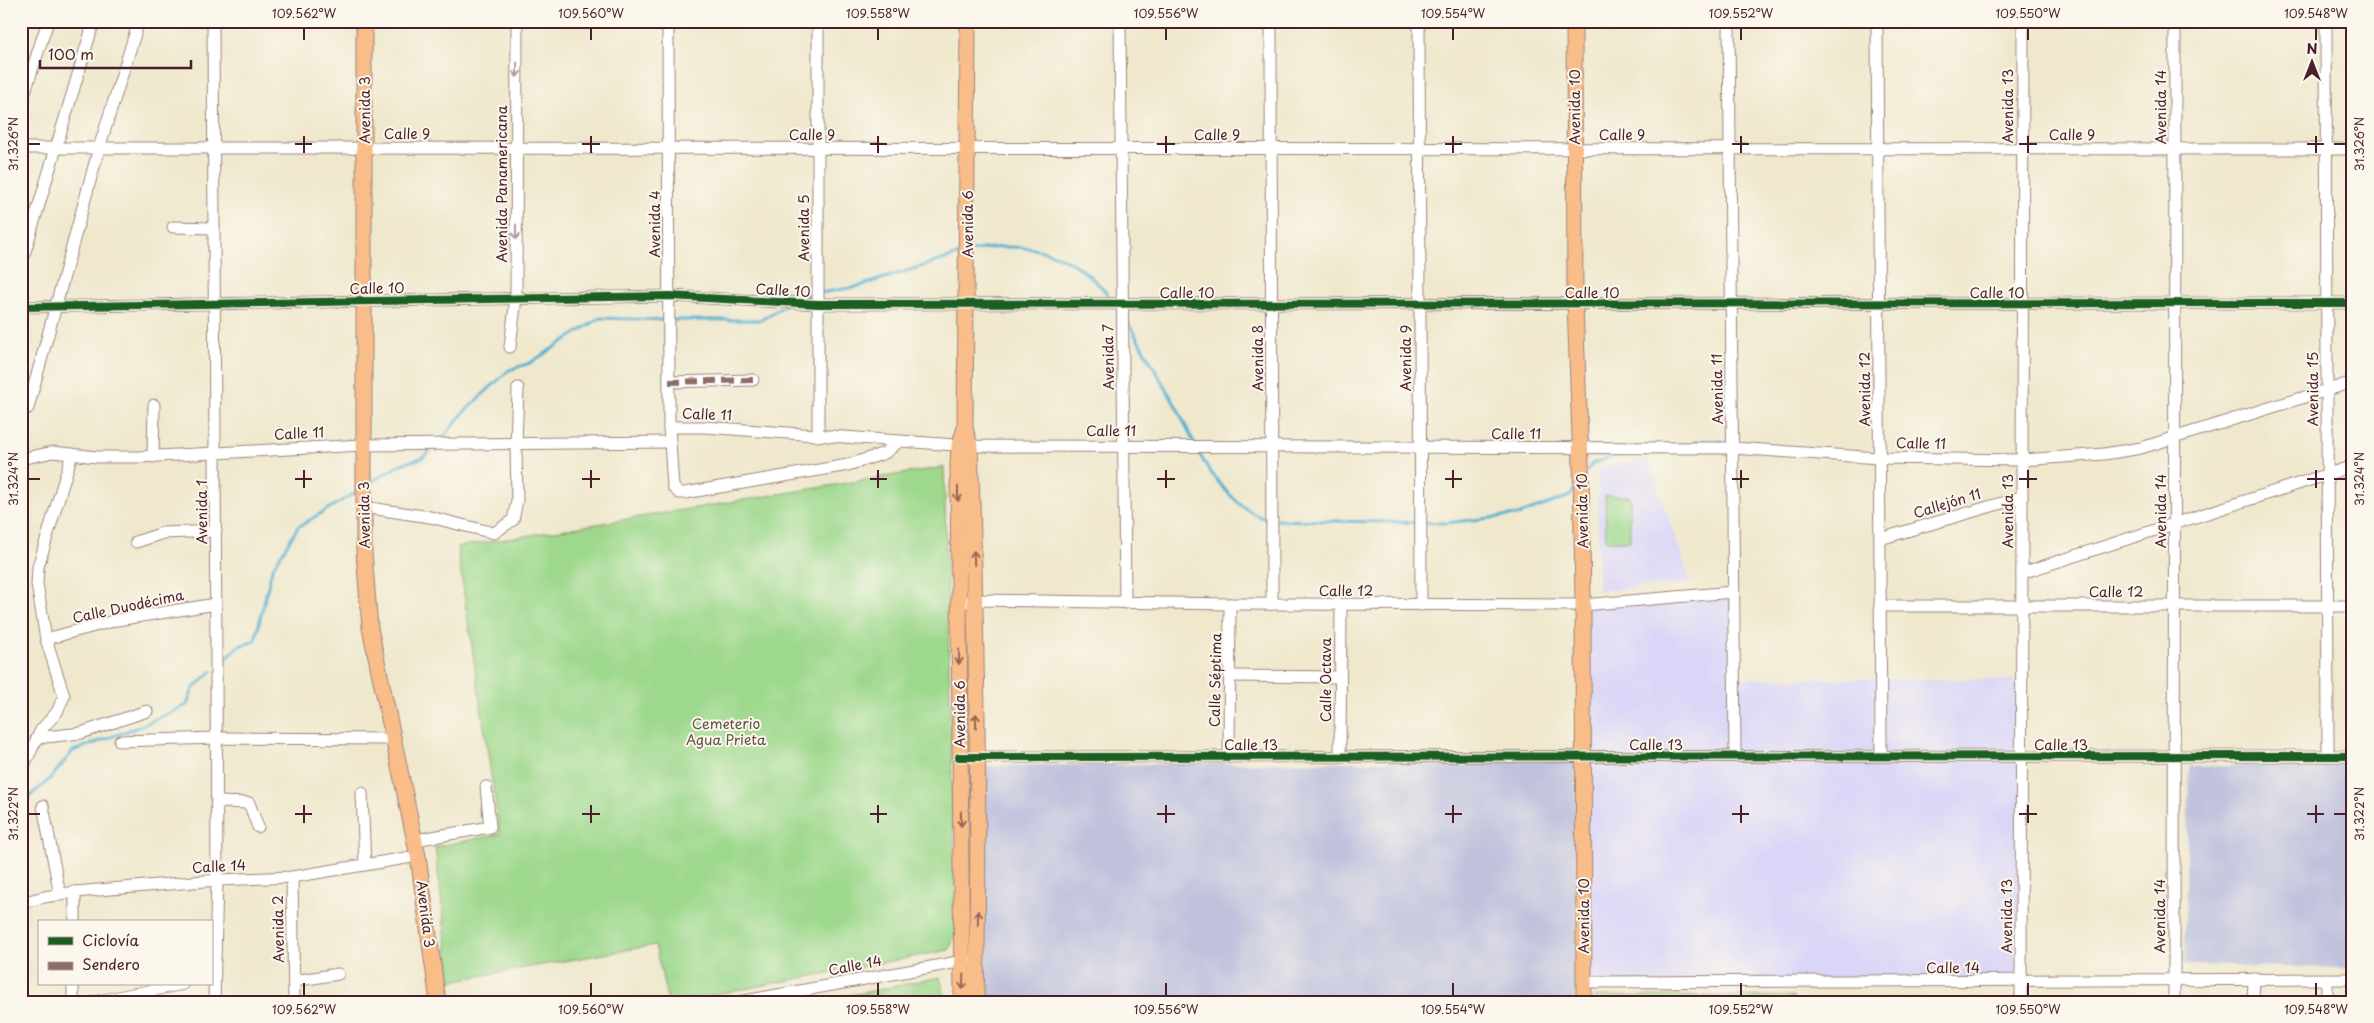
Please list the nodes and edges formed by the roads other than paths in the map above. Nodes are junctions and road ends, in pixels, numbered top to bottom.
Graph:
1 (48, 21) edge
2 (94, 21) edge
3 (138, 21) edge
4 (213, 21) edge
5 (364, 21) edge
6 (517, 21) edge
7 (668, 21) edge
8 (818, 21) edge
9 (968, 21) edge
10 (1120, 21) edge
11 (1271, 21) edge
12 (1419, 21) edge
13 (1574, 21) edge
14 (1729, 21) edge
15 (1877, 21) edge
16 (2022, 21) edge
17 (2175, 21) edge
18 (2326, 21) edge
19 (21, 104) edge
20 (21, 148) edge
21 (57, 148) junction
22 (100, 148) junction
23 (213, 148) junction
24 (365, 148) junction
25 (516, 148) junction
26 (669, 149) junction
27 (818, 149) junction
28 (968, 149) junction
29 (1121, 149) junction
30 (1272, 149) junction
31 (1420, 149) junction
32 (1574, 149) junction
33 (1730, 149) junction
34 (1878, 149) junction
35 (2022, 149) junction
36 (2176, 149) junction
37 (2327, 149) junction
38 (2353, 149) edge
39 (173, 227) dead end
40 (214, 228) junction
41 (21, 265) edge
42 (516, 298) junction
43 (670, 300) junction
44 (364, 301) junction
45 (967, 303) junction
46 (2353, 303) edge
47 (818, 304) junction
48 (1122, 304) junction
49 (1272, 304) junction
50 (1420, 304) junction
51 (1575, 304) junction
52 (1732, 304) junction
53 (1878, 304) junction
54 (2022, 304) junction
55 (2175, 304) junction
56 (2327, 304) junction
57 (215, 305) junction
58 (56, 306) junction
59 (21, 307) edge
60 (510, 347) dead end
61 (754, 380) dead end
62 (669, 382) junction
63 (2353, 382) edge
64 (518, 388) dead end
65 (2327, 391) junction
66 (154, 406) dead end
67 (28, 408) dead end
68 (669, 427) junction
69 (818, 436) junction
70 (2175, 438) junction
71 (670, 442) junction
72 (897, 443) junction
73 (363, 445) junction
74 (1124, 445) junction
75 (516, 446) junction
76 (965, 446) junction
77 (1272, 446) junction
78 (1581, 447) junction
79 (1420, 448) junction
80 (1733, 448) junction
81 (216, 452) junction
82 (72, 454) junction
83 (153, 456) junction
84 (1879, 458) junction
85 (21, 459) edge
86 (2022, 460) junction
87 (2353, 466) edge
88 (2327, 473) junction
89 (2022, 496) junction
90 (363, 501) junction
91 (2175, 524) junction
92 (216, 530) junction
93 (1880, 539) junction
94 (136, 542) dead end
95 (2022, 573) junction
96 (1733, 592) junction
97 (975, 600) junction
98 (959, 603) junction
99 (1125, 603) junction
100 (216, 604) junction
101 (1230, 604) junction
102 (1272, 604) junction
103 (1341, 604) junction
104 (1421, 605) junction
105 (1583, 605) junction
106 (1880, 606) junction
107 (2022, 606) junction
108 (2175, 606) junction
109 (2328, 606) junction
110 (2353, 606) edge
111 (46, 639) junction
112 (1230, 676) junction
113 (1340, 677) junction
114 (147, 711) dead end
115 (37, 738) junction
116 (216, 738) junction
117 (394, 739) junction
118 (120, 742) dead end
119 (976, 756) junction
120 (1229, 756) junction
121 (1340, 756) junction
122 (1584, 756) junction
123 (1735, 756) junction
124 (1881, 756) junction
125 (2022, 756) junction
126 (2175, 756) junction
127 (2328, 756) junction
128 (2353, 756) edge
129 (960, 757) junction
130 (23, 767) dead end
131 (486, 788) dead end
132 (362, 793) dead end
133 (217, 802) junction
134 (43, 806) dead end
135 (258, 826) dead end
136 (415, 840) junction
137 (418, 856) junction
138 (365, 865) junction
139 (292, 877) junction
140 (217, 880) junction
141 (76, 892) junction
142 (60, 895) junction
143 (21, 903) edge
144 (75, 920) edge
145 (970, 960) junction
146 (338, 974) dead end
147 (213, 978) edge
148 (2174, 979) junction
149 (2254, 979) junction
150 (2327, 979) junction
151 (2353, 980) edge
152 (294, 981) junction
153 (1583, 982) junction
154 (2021, 982) junction
155 (73, 986) edge
156 (173, 986) edge
157 (73, 1002) edge
158 (94, 1002) edge
159 (214, 1002) edge
160 (294, 1002) edge
161 (438, 1002) edge
162 (739, 1002) edge
163 (962, 1002) edge
164 (976, 1002) edge
165 (1584, 1002) edge
166 (2021, 1002) edge
167 (2174, 1002) edge
168 (2254, 1002) edge
169 (2327, 1002) edge

1 - 19 street
2 - 21 street
3 - 22 street
4 - 23 street, Avenida 1
5 - 24 main road, Avenida 3
6 -> 25 street, Avenida Panamericana
7 - 26 street, Avenida 4
8 - 27 street, Avenida 5
9 - 28 main road, Avenida 6
10 - 29 street, Avenida 7
11 - 30 street, Avenida 8
12 - 31 street, Avenida 9
13 - 32 main road, Avenida 10
14 - 33 street, Avenida 11
15 - 34 street, Avenida 12
16 - 35 street, Avenida 13
17 - 36 street, Avenida 14
18 - 37 street, Avenida 15
20 - 21 street, Calle 9
21 - 22 street, Calle 9
21 - 41 street
22 - 23 street, Calle 9
22 - 58 street
23 - 24 street, Calle 9
23 - 40 street, Avenida 1
24 - 25 street, Calle 9
24 - 44 main road, Avenida 3
25 - 26 street, Calle 9
25 -> 42 street, Avenida Panamericana
26 - 27 street, Calle 9
26 - 43 street, Avenida 4
27 - 28 street, Calle 9
27 - 47 street, Avenida 5
28 - 29 street, Calle 9
28 - 45 main road, Avenida 6
29 - 30 street, Calle 9
29 - 48 street, Avenida 7
30 - 31 street, Calle 9
30 - 49 street, Avenida 8
31 - 32 street, Calle 9
31 - 50 street, Avenida 9
32 - 33 street, Calle 9
32 - 51 main road, Avenida 10
33 - 34 street, Calle 9
33 - 52 street, Avenida 11
34 - 35 street, Calle 9
34 - 53 street, Avenida 12
35 - 36 street, Calle 9
35 - 54 street, Avenida 13
36 - 37 street, Calle 9
36 - 55 street, Avenida 14
37 - 38 street, Calle 9
37 - 56 street, Avenida 15
39 - 40 street
40 - 57 street, Avenida 1
42 - 43 street, Calle 10
42 - 44 street, Calle 10
42 - 60 street, Avenida Panamericana
43 - 47 street, Calle 10
43 - 62 street, Avenida 4
44 - 57 street, Calle 10
44 - 73 main road, Avenida 3
45 - 47 street, Calle 10
45 - 48 street, Calle 10
45 - 76 main road, Avenida 6
46 - 56 street, Calle 10
47 - 69 street, Avenida 5
48 - 49 street, Calle 10
48 - 74 street, Avenida 7
49 - 50 street, Calle 10
49 - 77 street, Avenida 8
50 - 51 street, Calle 10
50 - 79 street, Avenida 9
51 - 52 street, Calle 10
51 - 78 main road, Avenida 10
52 - 53 street, Calle 10
52 - 80 street, Avenida 11
53 - 54 street, Calle 10
53 - 84 street, Avenida 12
54 - 55 street, Calle 10
54 - 86 street, Avenida 13
55 - 56 street, Calle 10
55 - 70 street, Avenida 14
56 - 65 street, Avenida 15
57 - 58 street, Calle 10
57 - 81 street, Avenida 1
58 - 59 street, Calle 10
58 - 67 street
61 - 62 street
62 - 68 street, Avenida 4
63 - 65 street, Calle 11
64 - 75 street
65 - 70 street, Calle 11
65 - 88 street, Avenida 15
66 - 83 street
68 - 69 street, Calle 11
68 - 71 street, Avenida 4
69 - 72 street, Calle 11
70 - 86 street, Calle 11
70 - 91 street, Avenida 14
71 - 72 street, Avenida 4
71 - 75 street, Calle 11
72 - 76 street, Calle 11
73 - 75 street, Calle 11
73 - 81 street, Calle 11
73 - 90 main road, Avenida 3
74 - 76 street, Calle 11
74 - 77 street, Calle 11
74 - 99 street, Avenida 7
75 - 90 street
97 -> 76 main road, Avenida 6
76 -> 98 main road, Avenida 6
77 - 79 street, Calle 11
77 - 102 street, Avenida 8
78 - 79 street, Calle 11
78 - 80 street, Calle 11
78 - 105 main road, Avenida 10
79 - 104 street, Avenida 9
80 - 84 street, Calle 11
80 - 96 street, Avenida 11
81 - 83 street, Calle 11
81 - 92 street, Avenida 1
82 - 83 street, Calle 11
82 - 85 street, Calle 11
82 - 111 street
84 - 86 street, Calle 11
84 - 93 street, Avenida 12
86 - 89 street, Avenida 13
87 - 88 street
88 - 91 street
88 - 109 street, Avenida 15
89 - 93 street, Callejón 11
89 - 95 street, Avenida 13
90 - 117 main road, Avenida 3
91 - 95 street
91 - 108 street, Avenida 14
92 - 94 street
92 - 100 street, Avenida 1
93 - 106 street, Avenida 12
95 - 107 street, Avenida 13
96 - 105 street, Calle 12
96 - 123 street, Avenida 11
97 - 98 street, Calle 12
97 - 99 street, Calle 12
119 -> 97 main road, Avenida 6
98 -> 129 main road, Avenida 6
99 - 101 street, Calle 12
100 - 111 street, Calle Duodécima
100 - 116 street, Avenida 1
101 - 102 street, Calle 12
101 - 112 street, Calle Séptima
102 - 103 street, Calle 12
103 - 104 street, Calle 12
103 - 113 street, Calle Octava
104 - 105 street, Calle 12
105 - 122 main road, Avenida 10
106 - 107 street, Calle 12
106 - 124 street, Avenida 12
107 - 108 street, Calle 12
107 - 125 street, Avenida 13
108 - 109 street, Calle 12
108 - 126 street, Avenida 14
109 - 110 street, Calle 12
109 - 127 street, Avenida 15
111 - 115 street
112 - 113 street
112 - 120 street, Calle Séptima
113 - 121 street, Calle Octava
114 - 115 street
115 - 130 street
116 - 117 street
116 - 118 street
116 - 133 street, Avenida 1
117 - 136 main road, Avenida 3
119 - 120 street, Calle 13
119 - 129 street, Calle 13
145 -> 119 main road, Avenida 6
120 - 121 street, Calle 13
121 - 122 street, Calle 13
122 - 123 street, Calle 13
122 - 153 main road, Avenida 10
123 - 124 street, Calle 13
124 - 125 street, Calle 13
125 - 126 street, Calle 13
125 - 154 street, Avenida 13
126 - 127 street, Calle 13
126 - 148 street, Avenida 14
127 - 128 street, Calle 13
129 -> 145 main road, Avenida 6
131 - 136 street
132 - 138 street
133 - 135 street
133 - 140 street, Avenida 1
134 - 142 street
136 - 137 main road, Avenida 3
137 - 138 street, Calle 14
137 - 161 main road, Avenida 3
138 - 139 street, Calle 14
139 - 140 street, Calle 14
139 - 152 street, Avenida 2
140 - 141 street, Calle 14
140 - 147 street, Avenida 1
141 - 142 street, Calle 14
141 - 144 street
142 - 143 street, Calle 14
145 - 162 street, Calle 14
145 -> 163 main road, Avenida 6
145 - 164 main road, Avenida 6
146 - 152 street, Avenida 2
147 - 159 street, Avenida 1
148 - 149 street, Calle 14
148 - 154 street, Calle 14
148 - 167 street, Avenida 14
149 - 150 street, Calle 14
149 - 168 street
150 - 151 street, Calle 14
150 - 169 street
152 - 160 street, Avenida 2
153 - 154 street, Calle 14
153 - 165 main road, Avenida 10
154 - 166 street, Avenida 13
155 - 157 street
156 - 158 street

